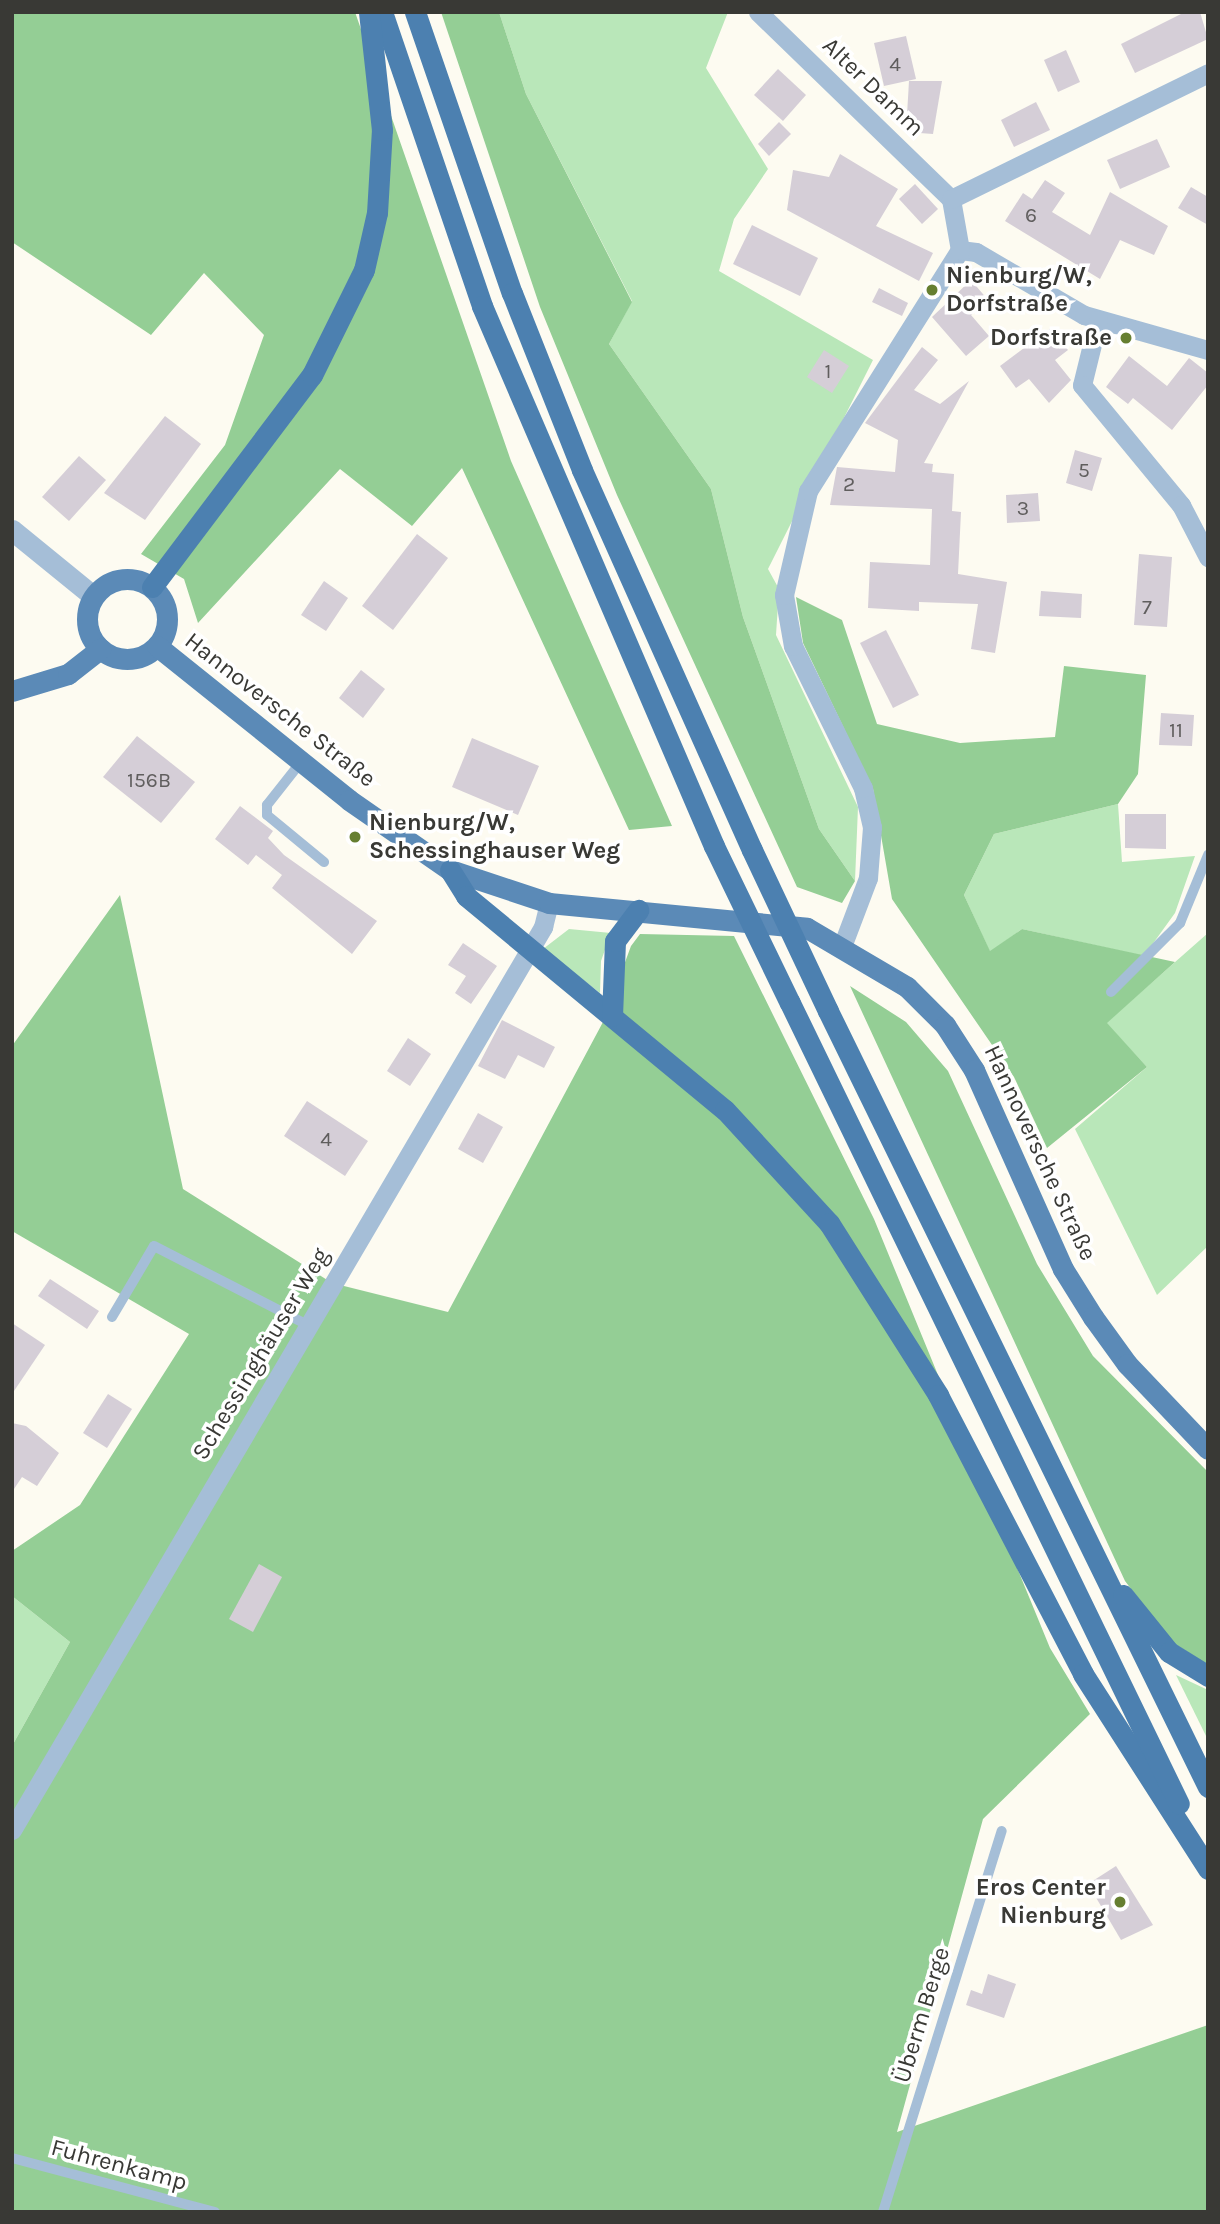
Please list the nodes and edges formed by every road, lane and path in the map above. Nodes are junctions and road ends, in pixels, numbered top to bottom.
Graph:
1 (369, 12) edge
2 (382, 12) edge
3 (415, 12) edge
4 (769, 15) edge
5 (1208, 73) edge
6 (951, 199) junction
7 (960, 250) junction
8 (1098, 320) junction
9 (1208, 351) edge
10 (12, 530) edge
11 (1208, 557) edge
12 (152, 587) junction
13 (93, 596) junction
14 (157, 646) junction
15 (100, 649) junction
16 (12, 691) edge
17 (302, 761) junction
18 (1208, 855) edge
19 (324, 862) dead end
20 (450, 870) junction
21 (549, 903) junction
22 (638, 910) junction
23 (843, 944) junction
24 (527, 949) junction
25 (1111, 992) dead end
26 (612, 1016) junction
27 (112, 1317) dead end
28 (308, 1325) junction
29 (1208, 1449) edge
30 (1094, 1557) junction
31 (1208, 1676) edge
32 (1208, 1787) edge
33 (12, 1830) edge
34 (1002, 1830) dead end
35 (1208, 1862) edge
36 (1208, 1869) edge
37 (12, 2158) edge
38 (215, 2212) edge
39 (883, 2212) edge

1 - 12 highway
2 - 35 highway, bridge
3 - 30 highway, bridge
4 - 6 street, Alter Damm
5 - 6 street
6 - 7 street
7 - 8 street
7 - 23 street
8 - 9 street
8 - 11 street
10 - 13 street
12 - 13 main road
12 - 14 main road, Hannoversche Straße
13 - 15 main road
14 - 15 main road, Hannoversche Straße
14 - 17 main road, Hannoversche Straße
15 - 16 main road
17 - 19 lane
17 - 20 main road, Hannoversche Straße
18 - 25 lane
20 - 21 main road, Hannoversche Straße
20 - 24 highway
21 - 22 main road, Hannoversche Straße
21 - 24 street, Schessinghäuser Weg
22 - 23 main road, Hannoversche Straße
22 - 26 highway
23 - 29 main road, Hannoversche Straße
24 - 26 highway
24 - 28 street, Schessinghäuser Weg
26 - 36 highway
27 - 28 lane
28 - 33 street, Schessinghäuser Weg
30 - 31 highway
30 - 32 highway
34 - 39 lane, Überm Berge
37 - 38 lane, Fuhrenkamp

